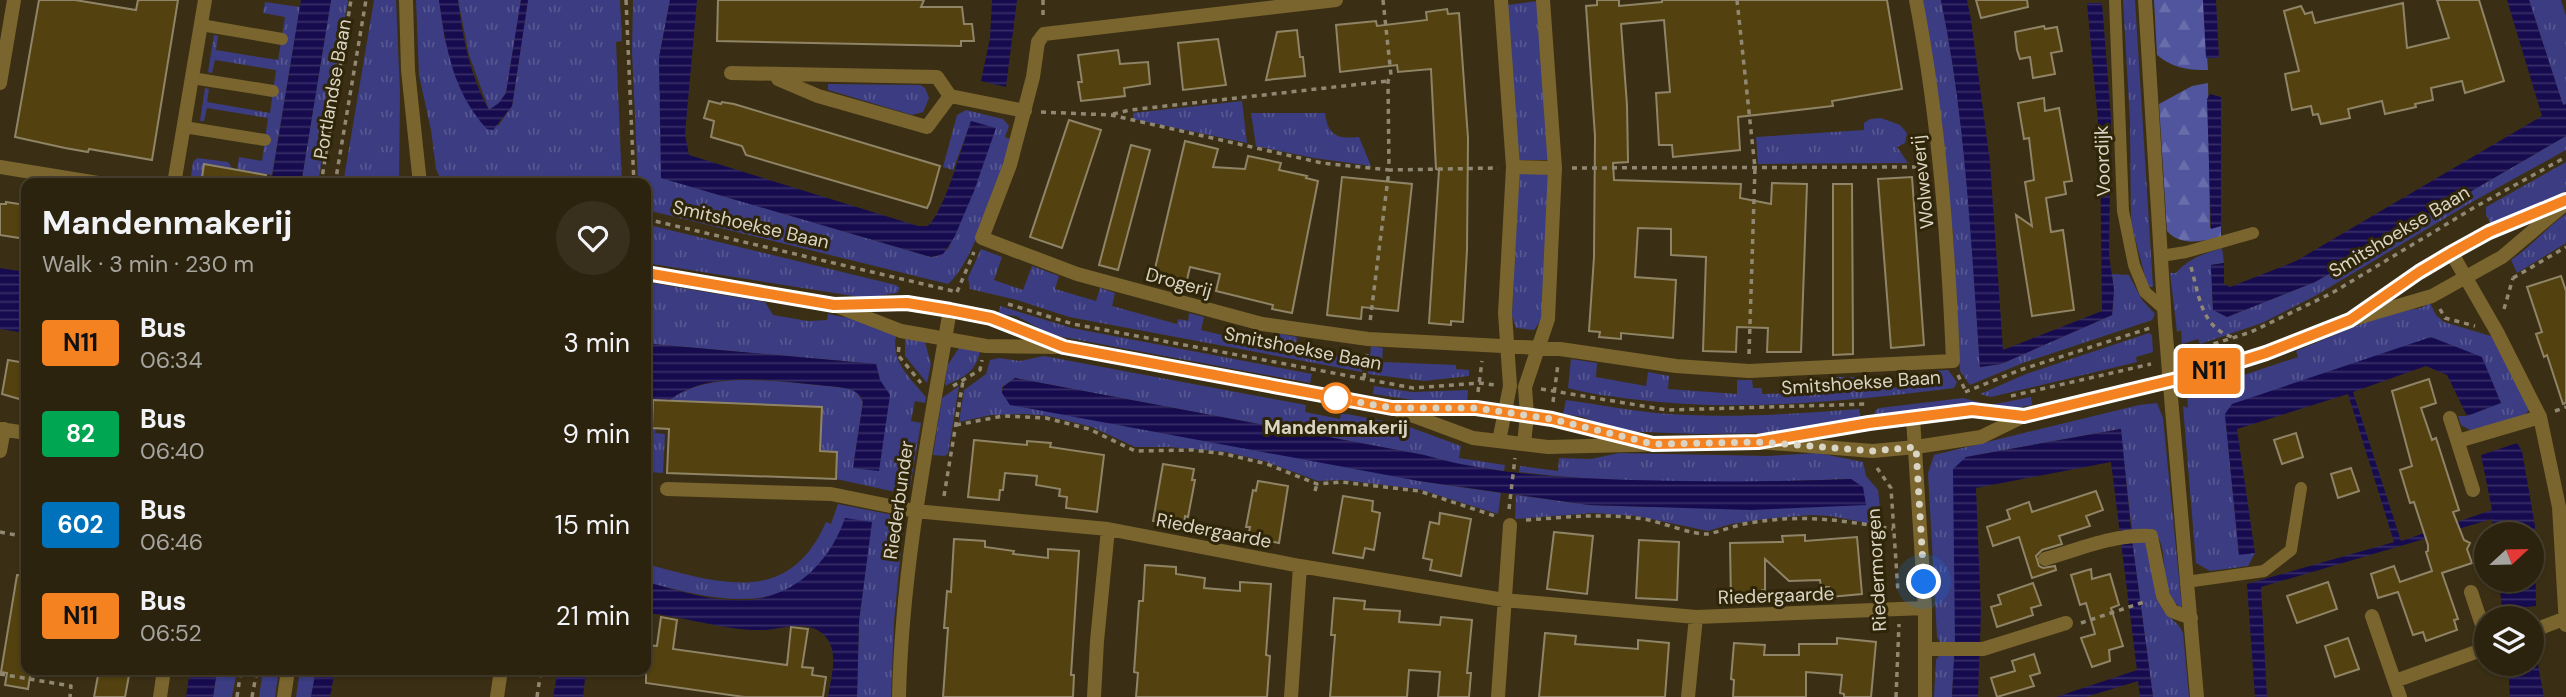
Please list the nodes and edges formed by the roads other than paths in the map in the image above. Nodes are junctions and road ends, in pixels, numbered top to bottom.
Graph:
1 (14, 0) edge
2 (205, 0) edge
3 (406, 0) edge
4 (1336, 0) edge
5 (1501, 0) edge
6 (1543, 0) edge
7 (1916, 0) edge
8 (2115, 0) edge
9 (2146, 0) edge
10 (201, 25) junction
11 (282, 38) dead end
12 (731, 73) dead end
13 (770, 75) junction
14 (192, 78) junction
15 (0, 83) edge
16 (273, 92) dead end
17 (950, 96) junction
18 (1025, 111) junction
19 (184, 127) junction
20 (265, 140) dead end
21 (0, 167) edge
22 (1513, 167) junction
23 (1555, 168) junction
24 (67, 178) edge
25 (175, 178) edge
26 (419, 178) edge
27 (2566, 201) edge
28 (2253, 233) dead end
29 (2451, 253) junction
30 (2161, 256) junction
31 (651, 273) edge
32 (2466, 277) junction
33 (834, 305) junction
34 (950, 310) junction
35 (2165, 316) junction
36 (2350, 320) junction
37 (945, 339) junction
38 (1507, 345) junction
39 (1064, 347) junction
40 (1540, 347) junction
41 (1953, 361) joint
42 (1392, 408) junction
43 (1503, 412) junction
44 (1527, 415) junction
45 (2024, 416) junction
46 (2540, 417) junction
47 (1913, 418) junction
48 (2450, 418) dead end
49 (2, 429) edge
50 (21, 432) edge
51 (1499, 441) junction
52 (2458, 441) junction
53 (1758, 442) junction
54 (1524, 444) junction
55 (1653, 444) junction
56 (1916, 447) junction
57 (0, 452) edge
58 (2301, 488) dead end
59 (667, 489) dead end
60 (2473, 490) dead end
61 (915, 511) junction
62 (1509, 521) road end
63 (1108, 529) junction
64 (2045, 559) dead end
65 (1300, 566) junction
66 (2186, 582) junction
67 (2471, 592) dead end
68 (1504, 600) junction
69 (2476, 606) edge
70 (1925, 608) junction
71 (2372, 615) dead end
72 (1696, 617) junction
73 (2191, 618) junction
74 (2566, 618) edge
75 (2066, 623) road end
76 (2566, 625) edge
77 (2544, 626) edge
78 (1927, 649) junction
79 (2474, 653) edge
80 (163, 675) edge
81 (287, 675) edge
82 (501, 675) edge
83 (2395, 681) junction
84 (160, 697) edge
85 (284, 697) edge
86 (497, 697) edge
87 (899, 697) edge
88 (1094, 697) edge
89 (1291, 697) edge
90 (1498, 697) edge
91 (1688, 697) edge
92 (1925, 697) edge
93 (2197, 697) edge
94 (2400, 697) edge

1 - 15 street
2 - 10 street
3 - 26 street
4 - 18 street
5 - 22 street
6 - 23 street
7 - 41 street, Wolweverij
8 - 35 lane, Voordijk
9 - 30 street
10 - 11 lane
10 - 14 street
12 - 13 street
13 - 17 street
13 - 17 street
14 - 16 lane
14 - 19 street
17 - 18 street
18 - 38 street, Drogerij
19 - 20 lane
19 - 25 street
21 - 24 street
22 - 23 street
22 - 38 street
23 - 40 street
27 - 29 street, Smitshoekse Baan
27 - 32 street, Smitshoekse Baan
28 - 30 lane
29 - 32 street
29 - 36 street, Smitshoekse Baan
30 - 35 street
31 - 33 street, Smitshoekse Baan
32 - 36 street, Smitshoekse Baan
32 - 46 street
33 - 34 street, Smitshoekse Baan
33 - 37 street, Smitshoekse Baan
34 - 37 street, Riederbunder
34 - 39 street, Smitshoekse Baan
35 - 66 street, bridge
36 - 45 street, Smitshoekse Baan
37 - 39 street, Smitshoekse Baan
37 - 61 street, Riederbunder
38 - 40 street, Drogerij
38 - 43 street
39 - 42 street, Smitshoekse Baan
40 - 41 street, Drogerij
40 - 44 street
42 - 43 street, Smitshoekse Baan
42 - 51 street, Smitshoekse Baan
43 - 44 street, Smitshoekse Baan
43 - 51 street
44 - 54 street
44 - 55 street, Smitshoekse Baan
45 - 47 street, Smitshoekse Baan
45 - 56 street, Smitshoekse Baan
46 - 52 street
46 - 74 street
47 - 53 street, Smitshoekse Baan
47 - 56 street
48 - 52 street
49 - 50 street
49 - 57 street
51 - 54 street, Smitshoekse Baan
52 - 60 street
53 - 55 street, Smitshoekse Baan
53 - 56 street, Smitshoekse Baan
54 - 55 street, Smitshoekse Baan
56 - 70 street
58 - 66 lane
59 - 61 street, Riedergaarde
61 - 63 street, Riedergaarde
61 - 87 street, Riederbunder
62 - 68 street
63 - 65 street, Riedergaarde
63 - 88 street
64 - 73 street
65 - 68 street, Riedergaarde
65 - 89 street
66 - 73 street
67 - 69 street
68 - 72 street, Riedergaarde
68 - 90 street
70 - 72 street, Riedergaarde
70 - 78 street
71 - 83 street
72 - 91 street
73 - 93 street
74 - 76 street
74 - 77 street
75 - 78 street
78 - 92 street
79 - 83 street
80 - 84 street
81 - 85 street
82 - 86 street
83 - 94 street

